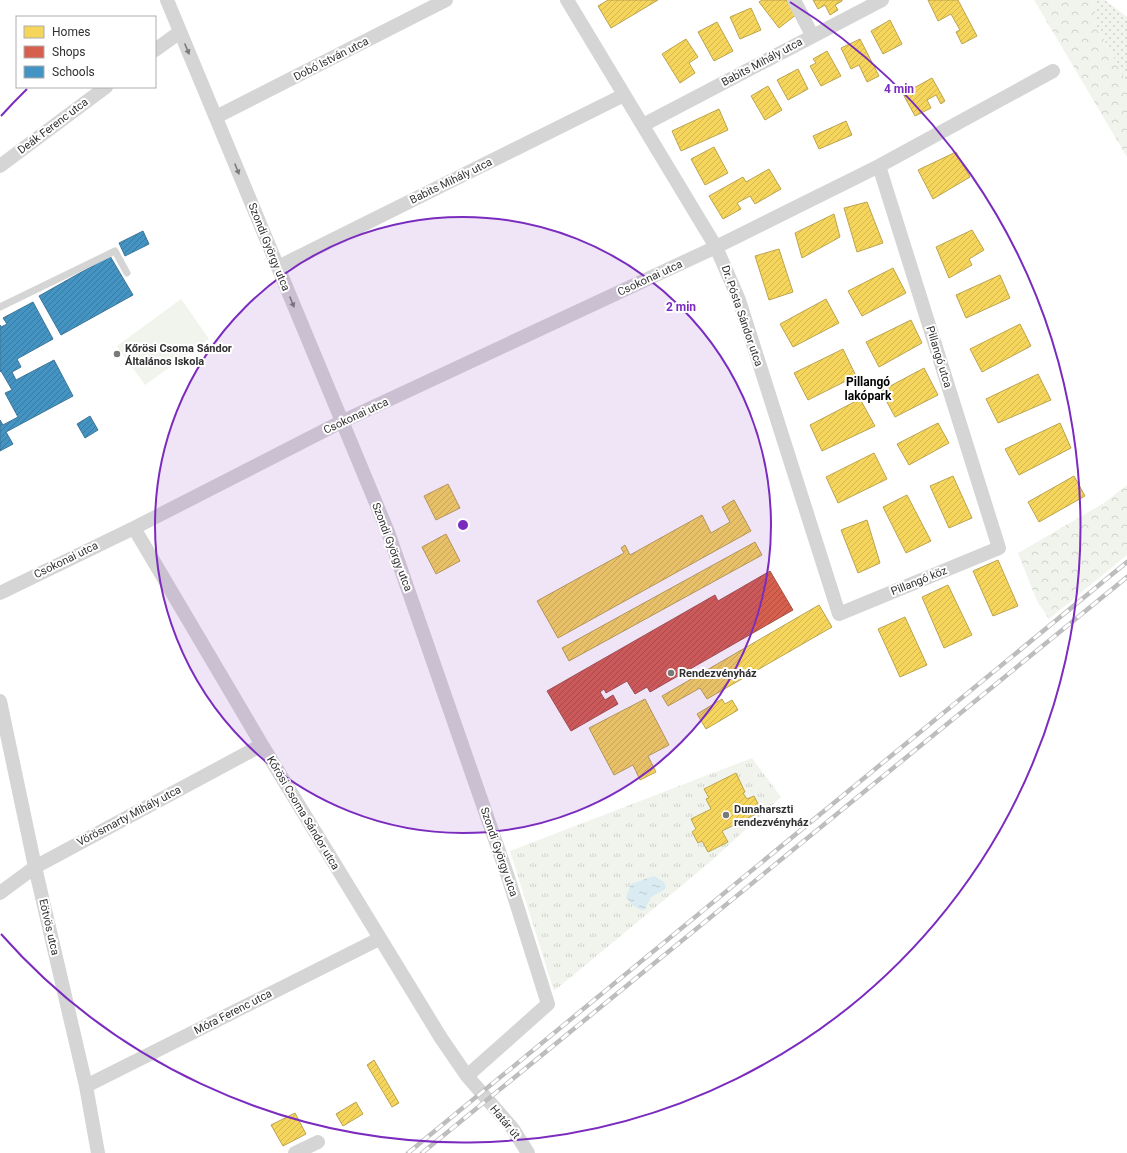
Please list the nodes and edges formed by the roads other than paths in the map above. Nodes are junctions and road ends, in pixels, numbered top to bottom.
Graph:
1 (167, 0) edge
2 (446, 0) edge
3 (567, 0) edge
4 (794, 0) edge
5 (882, 0) edge
6 (180, 32) junction
7 (812, 35) junction
8 (156, 49) edge
9 (1053, 71) dead end
10 (105, 88) edge
11 (624, 95) junction
12 (216, 117) junction
13 (643, 125) junction
14 (0, 166) edge
15 (879, 166) junction
16 (716, 247) junction
17 (278, 266) junction
18 (128, 273) dead end
19 (0, 307) edge
20 (341, 422) junction
21 (134, 528) junction
22 (999, 548) joint
23 (0, 593) edge
24 (839, 614) joint
25 (0, 701) edge
26 (262, 745) junction
27 (35, 866) junction
28 (0, 893) edge
29 (380, 939) junction
30 (467, 1076) junction
31 (86, 1086) junction
32 (480, 1093) joint
33 (318, 1142) dead end
34 (98, 1153) edge
35 (295, 1153) edge
36 (528, 1153) edge

1 - 6 street, Szondi György utca
2 - 12 street, Dobó István utca
3 - 11 street, Dr. Pósta Sándor utca
4 - 7 street
5 - 7 street, Babits Mihály utca
6 - 8 street
6 -> 12 street, Szondi György utca
7 - 13 street, Babits Mihály utca
9 - 15 street, Csokonai utca
10 - 14 street, Deák Ferenc utca
11 - 13 street, Dr. Pósta Sándor utca
11 - 17 street, Babits Mihály utca
12 -> 17 street, Szondi György utca
13 - 16 street, Dr. Pósta Sándor utca
15 - 16 street, Csokonai utca
15 - 22 street, Pillangó utca
16 - 20 street, Csokonai utca
16 - 24 street, Dr. Pósta Sándor utca
17 -> 20 street, Szondi György utca
18 - 19 lane
20 - 21 street, Csokonai utca
20 - 30 street, Szondi György utca
21 - 23 street, Csokonai utca
21 - 26 street, Kőrösi Csoma Sándor utca
22 - 24 street, Pillangó köz
25 - 27 street, Eötvös utca
26 - 27 street, Vörösmarty Mihály utca
26 - 29 street, Kőrösi Csoma Sándor utca
27 - 28 street, Vörösmarty Mihály utca
27 - 31 street, Eötvös utca
29 - 30 street, Kőrösi Csoma Sándor utca
29 - 31 street, Móra Ferenc utca
30 - 32 street, Kőrösi Csoma Sándor utca
31 - 34 street, Eötvös utca
32 - 36 street, Határ út
33 - 35 street

